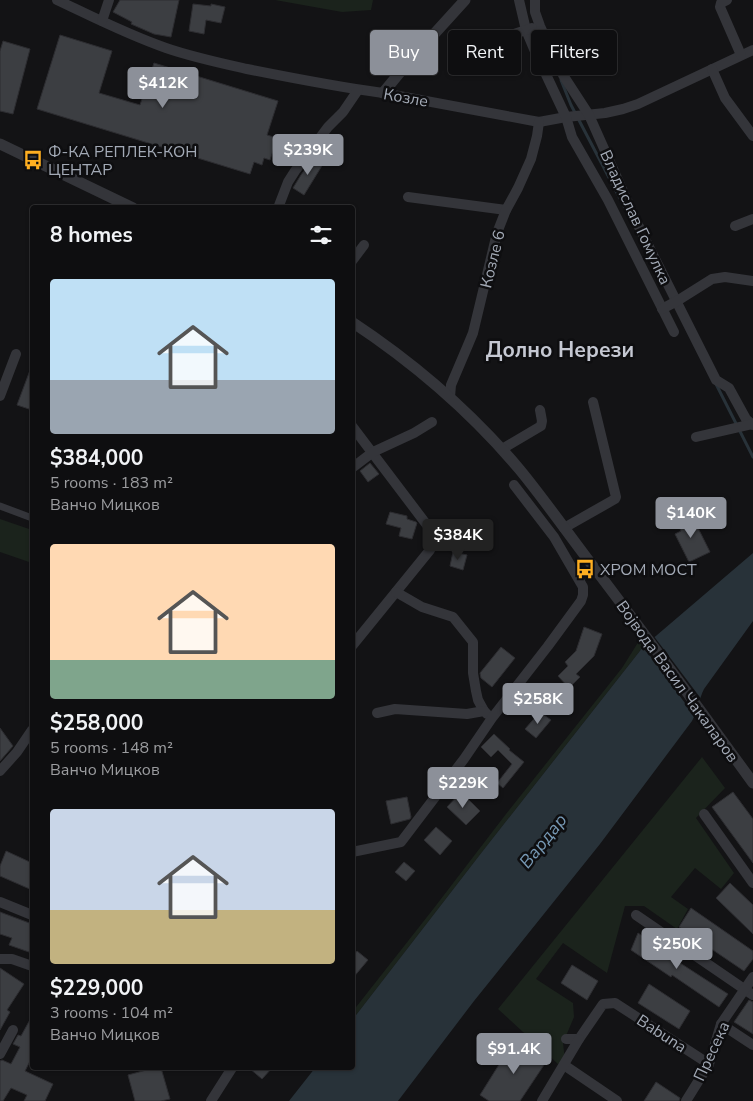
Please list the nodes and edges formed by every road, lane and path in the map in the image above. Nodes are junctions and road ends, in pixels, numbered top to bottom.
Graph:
1 (57, 0) edge
2 (109, 0) edge
3 (466, 0) edge
4 (519, 0) edge
5 (535, 0) edge
6 (727, 0) edge
7 (102, 20) junction
8 (540, 26) junction
9 (526, 30) junction
10 (521, 32) edge
11 (753, 50) edge
12 (741, 55) junction
13 (712, 69) junction
14 (358, 90) junction
15 (383, 93) junction
16 (588, 115) junction
17 (566, 117) junction
18 (538, 122) junction
19 (753, 136) edge
20 (0, 144) edge
21 (623, 192) junction
22 (408, 197) dead end
23 (608, 200) junction
24 (127, 205) edge
25 (279, 205) edge
26 (506, 210) junction
27 (753, 219) edge
28 (735, 226) dead end
29 (364, 244) dead end
30 (355, 257) edge
31 (753, 281) edge
32 (677, 301) junction
33 (662, 309) junction
34 (355, 324) edge
35 (674, 332) dead end
36 (16, 354) dead end
37 (0, 396) edge
38 (450, 397) junction
39 (593, 402) dead end
40 (540, 410) dead end
41 (432, 422) dead end
42 (753, 424) edge
43 (355, 430) edge
44 (696, 437) dead end
45 (502, 449) junction
46 (373, 452) junction
47 (355, 466) edge
48 (514, 485) dead end
49 (0, 506) edge
50 (30, 517) edge
51 (564, 528) junction
52 (396, 592) junction
53 (355, 642) edge
54 (484, 711) junction
55 (377, 713) dead end
56 (492, 718) junction
57 (30, 733) edge
58 (0, 772) edge
59 (753, 783) edge
60 (704, 814) dead end
61 (355, 851) edge
62 (753, 883) edge
63 (0, 902) edge
64 (30, 914) edge
65 (636, 915) dead end
66 (0, 959) edge
67 (30, 965) edge
68 (753, 977) edge
69 (749, 992) edge
70 (721, 1024) junction
71 (13, 1030) dead end
72 (566, 1039) dead end
73 (579, 1040) junction
74 (753, 1045) edge
75 (0, 1054) edge
76 (709, 1064) junction
77 (564, 1065) junction
78 (227, 1070) edge
79 (211, 1101) edge
80 (542, 1101) edge
81 (617, 1101) edge
82 (686, 1101) edge

1 - 7 street, Козле
2 - 7 street
3 - 15 street
4 - 9 street
5 - 8 street, Владислав Гомулка
6 - 12 street
7 - 14 street, Козле
8 - 9 street
8 - 16 street, Владислав Гомулка
9 - 10 street
9 - 17 street
11 - 12 street, Козле
12 - 13 street, Козле
13 - 16 street, Козле
13 - 19 street
14 - 15 street, Козле
14 - 25 street
15 - 18 street, Козле
16 - 17 street, Козле
16 - 21 street, Владислав Гомулка
17 - 18 street, Козле
17 - 23 street
18 - 26 street, Козле 6
20 - 24 street
21 - 23 street
21 - 32 street, Владислав Гомулка
22 - 26 street
23 - 33 street
26 - 38 street, Козле 6
27 - 28 street
29 - 30 street
31 - 32 street
32 - 33 street
32 - 42 street, Владислав Гомулка
33 - 35 street
34 - 38 street, Војвода Васил Чакаларов
36 - 37 street
38 - 45 street, Војвода Васил Чакаларов
39 - 51 street
40 - 45 street
41 - 46 street
42 - 44 street
43 - 46 street
45 - 51 street, Војвода Васил Чакаларов
46 - 47 street
46 - 52 street
48 - 56 street
49 - 50 street
51 - 59 street, Војвода Васил Чакаларов
52 - 53 street
52 - 54 street
54 - 55 street
54 - 56 street
56 - 61 street
57 - 58 street
60 - 62 street
63 - 64 street
65 - 69 street
66 - 67 street
68 - 69 street, Пресека
69 - 70 street, Пресека
70 - 74 street
70 - 76 street, Пресека
71 - 75 street
72 - 73 street
73 - 76 street, Babuna
73 - 77 street
76 - 82 street, Пресека
77 - 80 street
77 - 81 street
78 - 79 street

